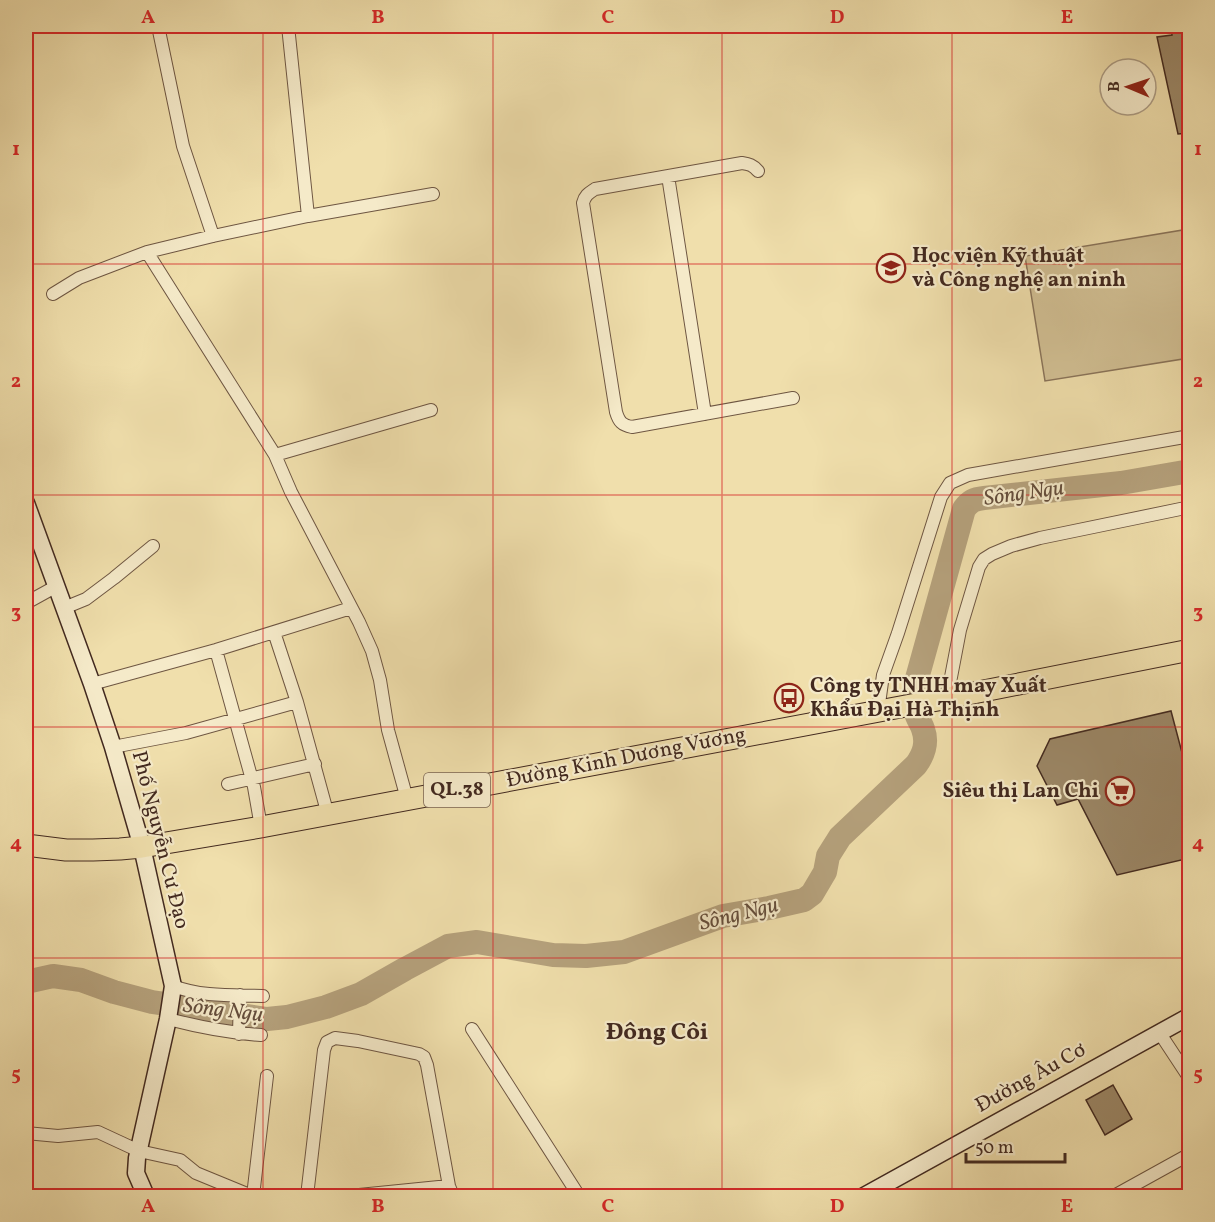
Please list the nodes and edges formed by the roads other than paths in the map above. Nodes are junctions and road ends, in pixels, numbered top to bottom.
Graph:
1 (158, 26) edge
2 (288, 26) edge
3 (758, 171) dead end
4 (668, 176) junction
5 (433, 194) dead end
6 (308, 216) junction
7 (213, 236) junction
8 (147, 252) junction
9 (53, 294) dead end
10 (793, 398) dead end
11 (431, 410) dead end
12 (705, 414) junction
13 (1190, 436) edge
14 (275, 455) junction
15 (26, 503) edge
16 (1190, 507) edge
17 (153, 546) dead end
18 (56, 587) junction
19 (26, 603) edge
20 (64, 608) junction
21 (351, 608) junction
22 (274, 632) junction
23 (216, 650) junction
24 (1190, 650) edge
25 (92, 684) junction
26 (945, 699) junction
27 (297, 702) junction
28 (883, 710) junction
29 (235, 719) junction
30 (113, 747) junction
31 (315, 764) junction
32 (251, 779) junction
33 (228, 784) dead end
34 (407, 799) junction
35 (328, 815) junction
36 (261, 827) junction
37 (26, 846) edge
38 (142, 847) junction
39 (173, 986) junction
40 (240, 996) junction
41 (264, 996) dead end
42 (1190, 1016) edge
43 (168, 1019) junction
44 (472, 1029) dead end
45 (1159, 1032) junction
46 (239, 1033) junction
47 (261, 1035) dead end
48 (267, 1076) dead end
49 (1190, 1079) edge
50 (26, 1133) edge
51 (139, 1150) junction
52 (1190, 1154) edge
53 (451, 1191) edge
54 (146, 1197) edge
55 (252, 1197) edge
56 (308, 1197) edge
57 (349, 1197) edge
58 (579, 1197) edge
59 (864, 1197) edge
60 (1114, 1197) edge

1 - 7 street
2 - 6 street
3 - 4 street
4 - 12 street
4 - 12 street
5 - 6 street
6 - 7 street
7 - 8 street
8 - 9 street
8 - 14 street
10 - 12 street
11 - 14 street
13 - 28 street
14 - 21 street
15 - 18 street, Phố Nguyễn Cư Đạo
16 - 26 street
17 - 20 street
18 - 19 street
18 - 20 street, Phố Nguyễn Cư Đạo
20 - 25 street, Phố Nguyễn Cư Đạo
21 - 22 street
21 - 34 street
22 - 23 street
22 - 27 street
23 - 25 street
23 - 29 street
24 - 26 highway, Đường Kinh Dương Vương / QL.38
25 - 30 street, Phố Nguyễn Cư Đạo
26 - 28 highway, Đường Kinh Dương Vương / QL.38
27 - 29 street
27 - 31 street
28 - 34 highway, Đường Kinh Dương Vương / QL.38
29 - 30 street
29 - 32 street
30 - 38 street, Phố Nguyễn Cư Đạo
31 - 32 street
31 - 35 street
32 - 33 street
32 - 36 street
34 - 35 highway, Đường Kinh Dương Vương / QL.38
35 - 36 highway, Đường Kinh Dương Vương / QL.38
36 - 38 highway, Đường Kinh Dương Vương / QL.38
37 - 38 highway, Đường Kinh Dương Vương / QL.38
38 - 39 street, Phố Nguyễn Cư Đạo
39 - 40 street
39 - 43 street, Phố Nguyễn Cư Đạo
40 - 41 street
40 - 46 street
42 - 45 street, Đường Âu Cơ
43 - 46 street
43 - 51 street, Phố Nguyễn Cư Đạo
44 - 58 street
45 - 49 street
45 - 59 street, Đường Âu Cơ
46 - 47 street
48 - 55 street
50 - 51 street
51 - 54 street, Phố Nguyễn Cư Đạo
51 - 55 street
52 - 60 street
53 - 56 street
53 - 57 street

